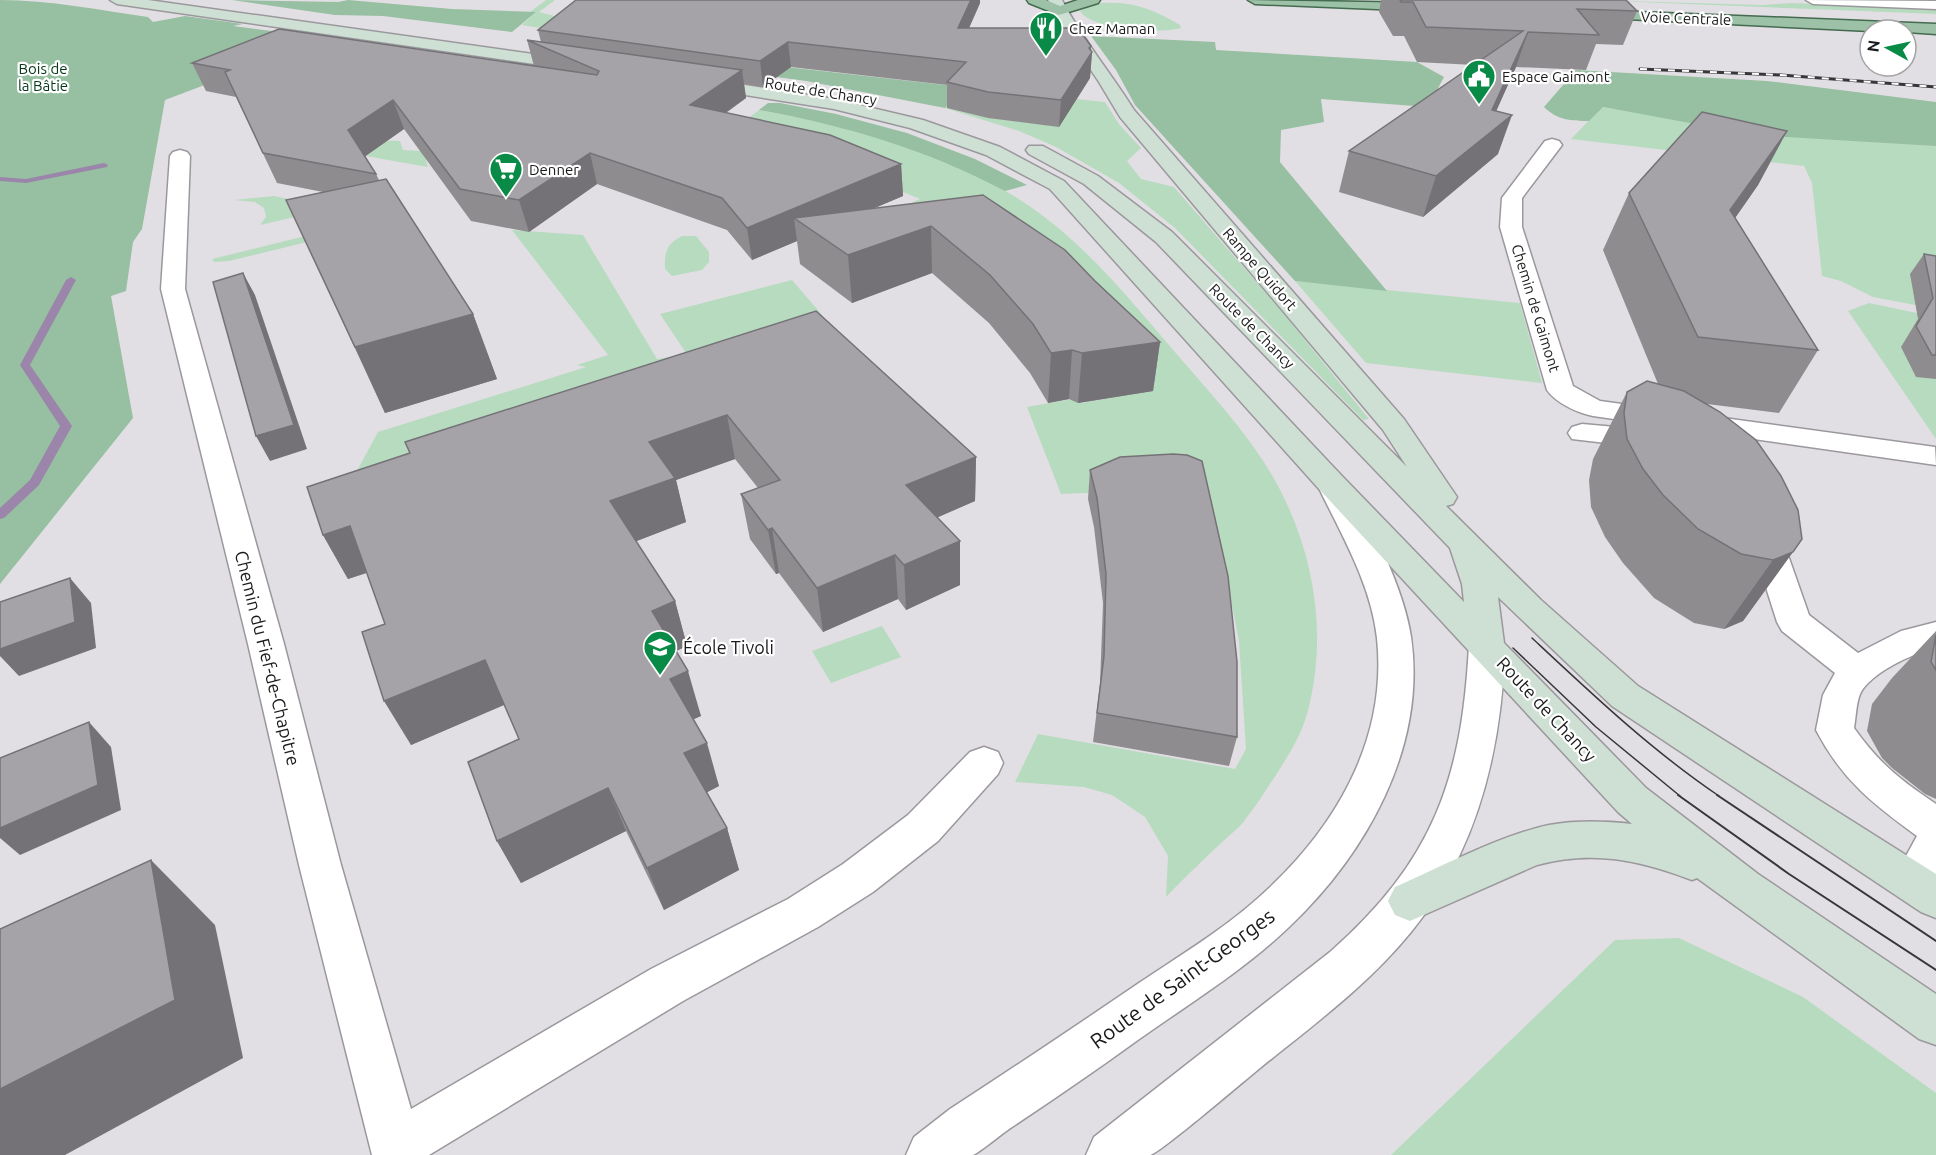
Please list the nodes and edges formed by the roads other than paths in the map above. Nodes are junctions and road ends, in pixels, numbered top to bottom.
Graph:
1 (117, 0) edge
2 (183, 0) edge
3 (1034, 0) edge
4 (1093, 0) edge
5 (1256, 0) edge
6 (1813, 0) edge
7 (1832, 0) edge
8 (1057, 5) edge
9 (1936, 5) edge
10 (1435, 8) edge
11 (1936, 19) edge
12 (1936, 29) edge
13 (934, 113) dead end
14 (970, 124) dead end
15 (1552, 145) dead end
16 (180, 156) dead end
17 (1582, 433) dead end
18 (1697, 439) junction
19 (1935, 456) edge
20 (1330, 482) junction
21 (1741, 510) edge
22 (1463, 540) junction
23 (1936, 635) edge
24 (1487, 645) junction
25 (1856, 670) junction
26 (984, 763) dead end
27 (1936, 826) edge
28 (1931, 869) edge
29 (1729, 877) junction
30 (1410, 901) junction
31 (1936, 1022) edge
32 (397, 1150) edge
33 (932, 1155) edge
34 (1112, 1155) edge

1 - 2 main road
3 - 8 main road
4 - 8 main road
5 - 10 main road
6 - 7 street
7 - 9 street
8 - 22 main road, Rampe Quidort
11 - 12 main road, Voie Centrale
13 - 20 main road, Route de Chancy
14 - 22 main road, Route de Chancy
15 - 18 street, Chemin de Gaimont
16 - 32 street, Chemin du Fief-de-Chapitre
17 - 18 street
18 - 19 street, Chemin de Gaimont
20 - 24 main road, Route de Chancy
20 - 33 street, Route de Saint-Georges
21 - 25 street
22 - 24 main road
22 - 28 main road, Route de Chancy
23 - 25 street
24 - 29 main road, Route de Chancy
24 - 30 street
25 - 27 street
26 - 32 street
29 - 30 main road
29 - 31 main road, Route de Chancy
30 - 34 street

